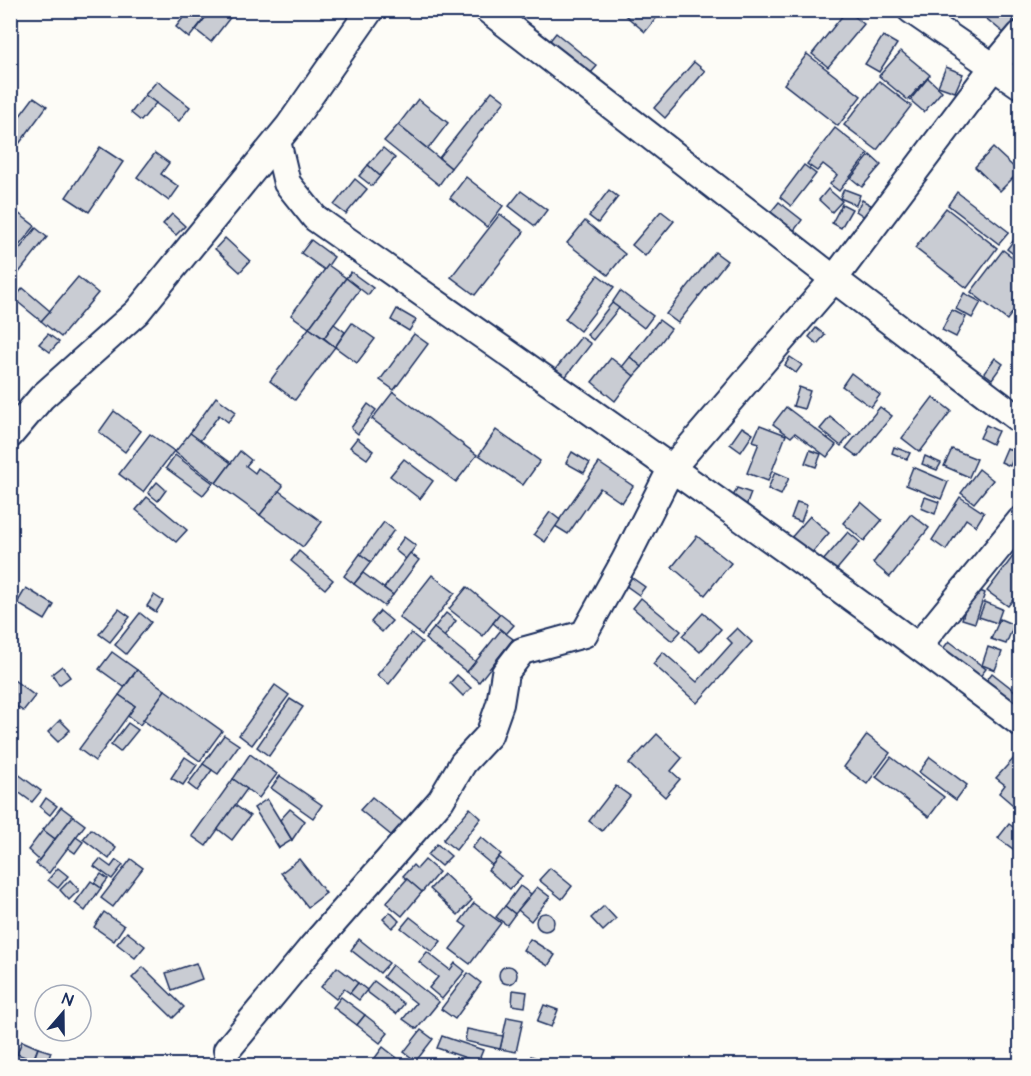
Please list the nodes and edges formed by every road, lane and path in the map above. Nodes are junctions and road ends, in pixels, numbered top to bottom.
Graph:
1 (370, 10) edge
2 (488, 10) edge
3 (911, 10) edge
4 (1020, 35) edge
5 (994, 66) junction
6 (1020, 85) edge
7 (277, 141) junction
8 (834, 279) junction
9 (1020, 420) edge
10 (10, 435) edge
11 (672, 469) junction
12 (1020, 521) edge
13 (919, 645) junction
14 (1020, 723) edge
15 (227, 1050) dead end

1 - 7 street
2 - 8 street
3 - 5 street
4 - 5 street
5 - 6 street
5 - 8 street
7 - 10 street
7 - 11 street
8 - 9 street
8 - 11 street
11 - 13 street
11 - 15 street
12 - 13 street
13 - 14 street

